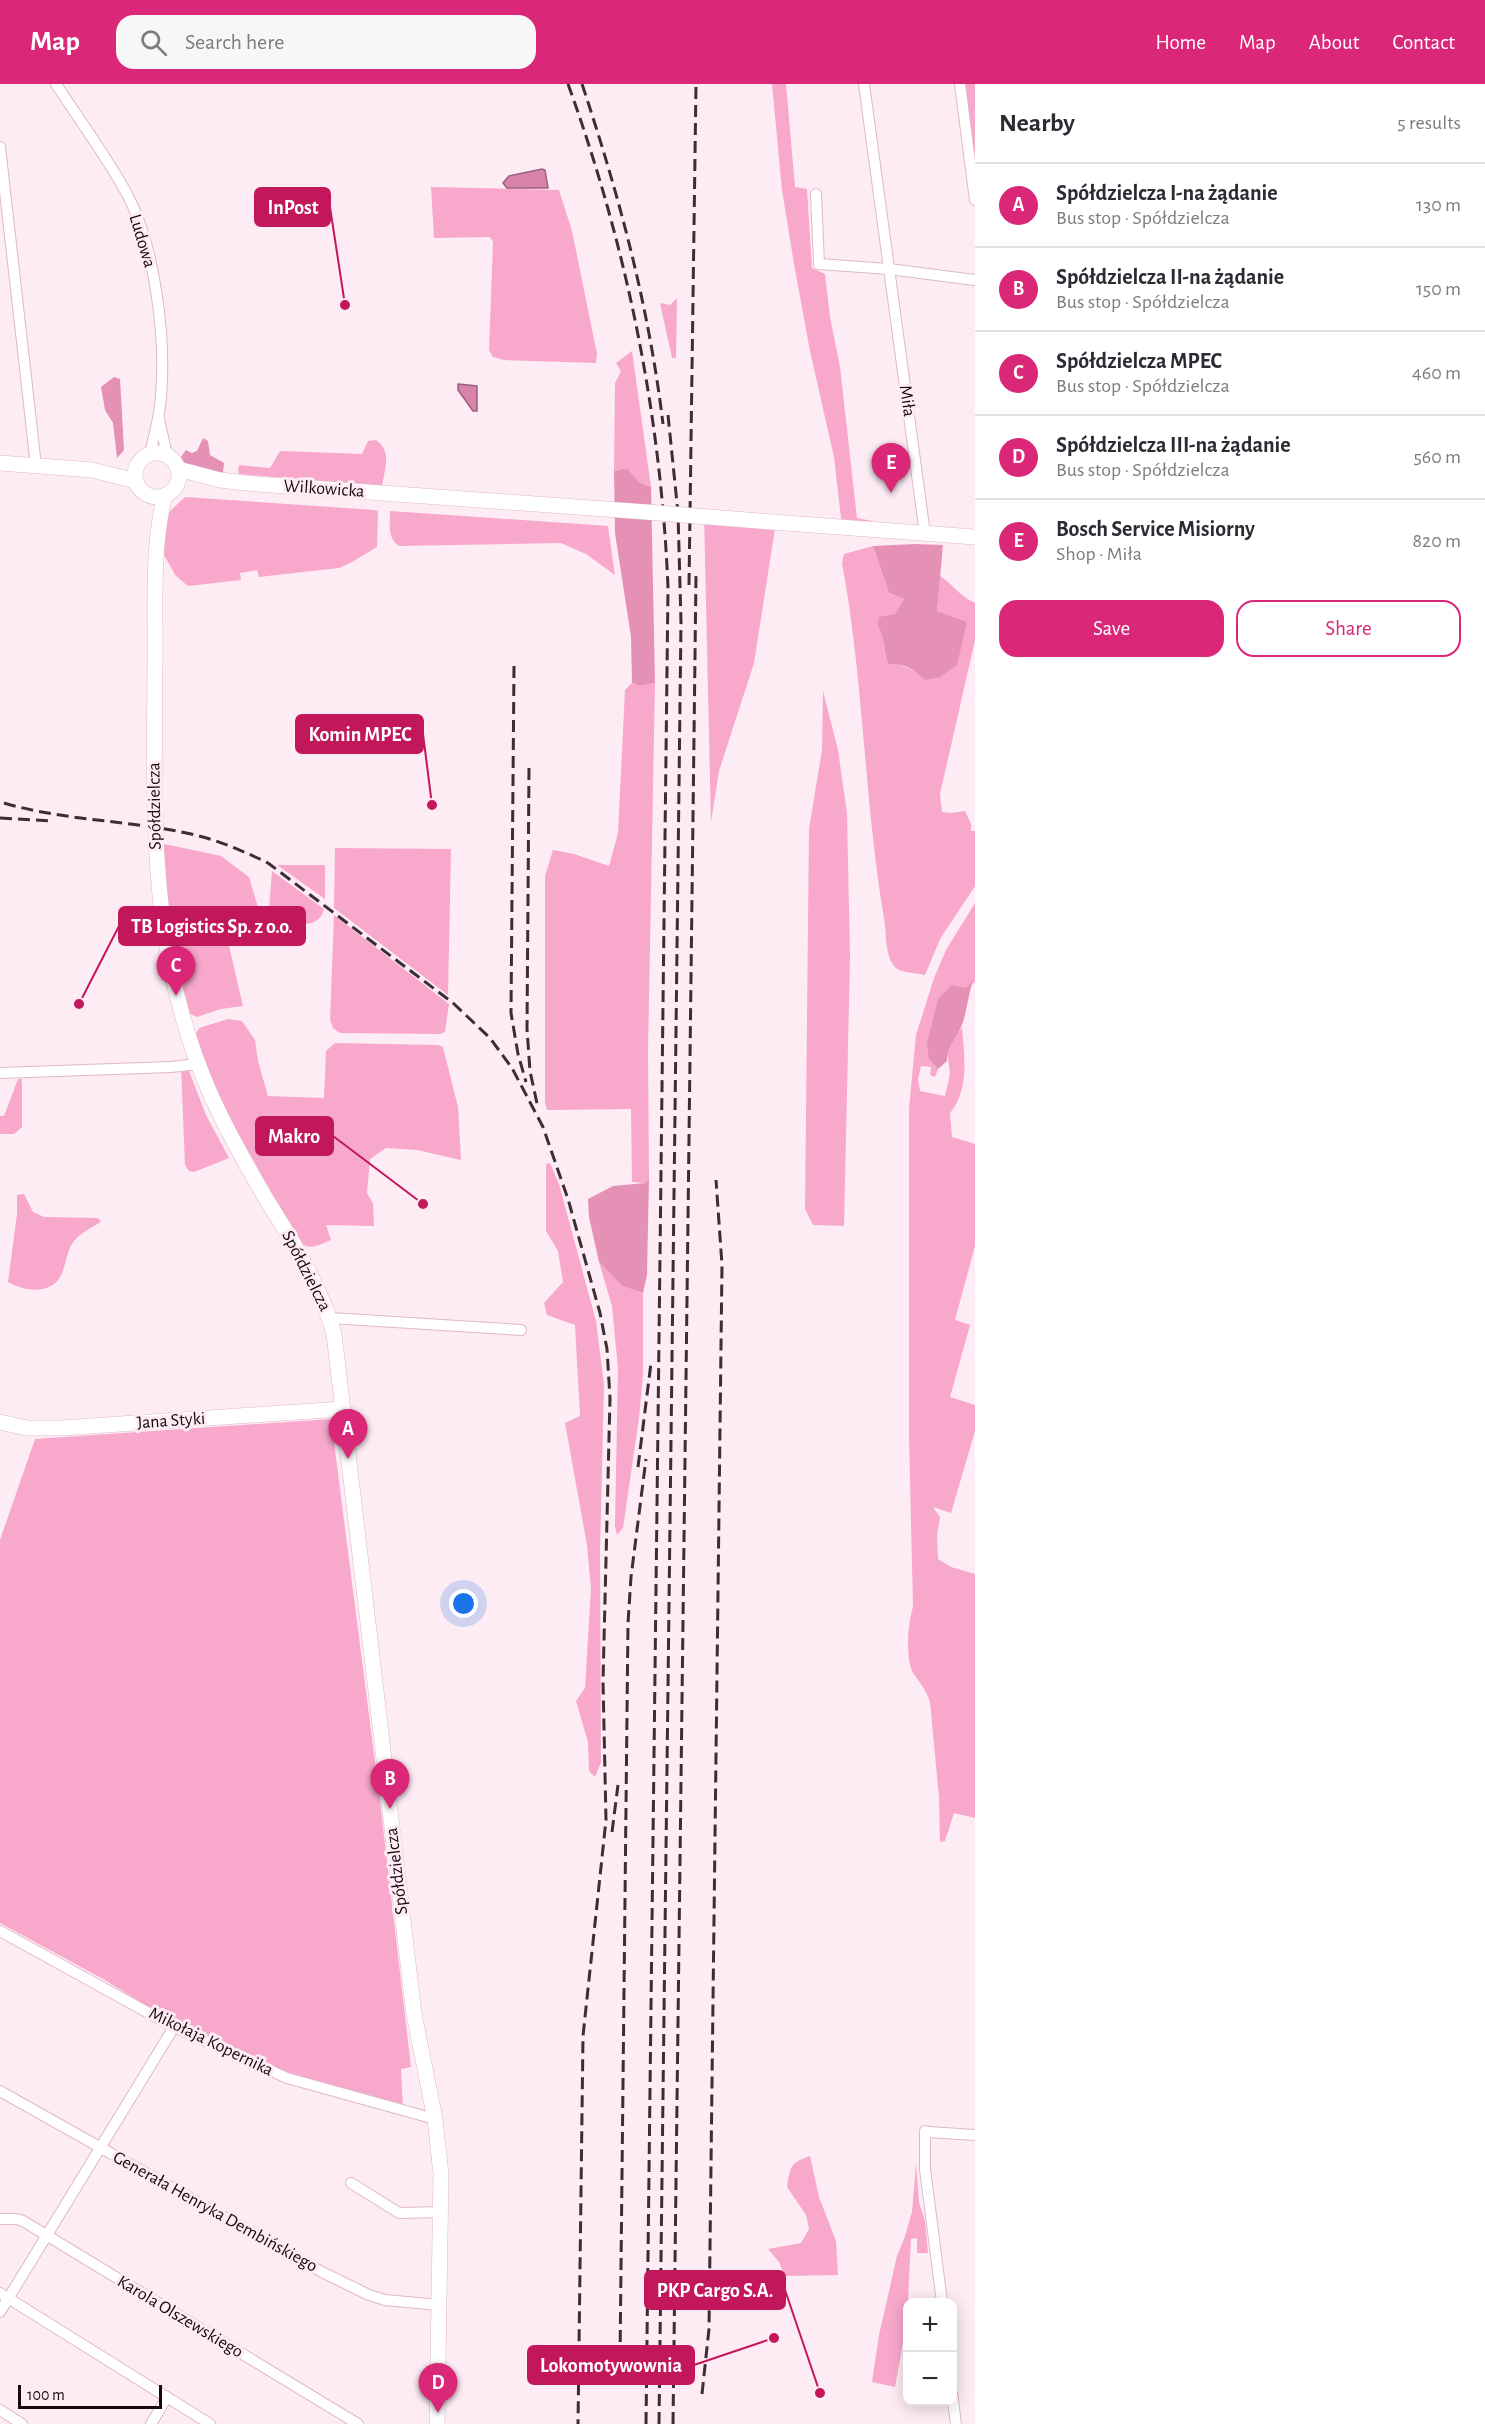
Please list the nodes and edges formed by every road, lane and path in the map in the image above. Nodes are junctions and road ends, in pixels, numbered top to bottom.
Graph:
1 (57, 84) edge
2 (864, 84) edge
3 (960, 84) edge
4 (0, 147) edge
5 (816, 194) dead end
6 (975, 200) edge
7 (889, 269) junction
8 (975, 280) edge
9 (159, 419) junction
10 (150, 454) junction
11 (167, 455) junction
12 (0, 464) edge
13 (36, 466) junction
14 (137, 473) junction
15 (177, 476) junction
16 (149, 495) junction
17 (165, 495) junction
18 (925, 534) junction
19 (975, 537) edge
20 (157, 542) junction
21 (198, 1064) junction
22 (0, 1073) edge
23 (330, 1318) junction
24 (521, 1330) dead end
25 (342, 1409) junction
26 (0, 1422) edge
27 (0, 1931) edge
28 (174, 2027) junction
29 (0, 2091) edge
30 (435, 2119) junction
31 (975, 2135) edge
32 (101, 2149) junction
33 (351, 2182) dead end
34 (441, 2212) junction
35 (0, 2219) edge
36 (48, 2236) junction
37 (4, 2295) edge
38 (941, 2298) edge
39 (439, 2305) junction
40 (0, 2312) edge
41 (167, 2397) junction
42 (954, 2406) edge
43 (0, 2410) edge
44 (22, 2424) edge
45 (151, 2424) edge
46 (210, 2424) edge
47 (358, 2424) edge
48 (437, 2424) edge
49 (956, 2424) edge

1 - 9 street, Ludowa
2 - 7 street, Miła
3 - 6 street
4 - 13 street
5 - 7 street
7 - 8 street
7 - 18 street, Miła
9 - 10 street, Ludowa
9 - 11 street, Ludowa
10 - 11 street
10 - 14 street
11 - 15 street
12 - 13 street
13 - 14 street
14 - 16 street
15 - 17 street
15 - 18 street, Wilkowicka, bridge
16 - 17 street
16 - 20 street, Spółdzielcza
17 - 20 street, Spółdzielcza
18 - 19 street
20 - 21 street, Spółdzielcza
21 - 22 street
21 - 23 street, Spółdzielcza
23 - 24 street, Spółdzielcza
23 - 25 street, Spółdzielcza
25 - 26 street, Jana Styki
25 - 30 street, Spółdzielcza
27 - 28 street, Mikołaja Kopernika
28 - 30 street, Mikołaja Kopernika
28 - 32 street
29 - 32 street, Generała Henryka Dembińskiego
30 - 34 street, Spółdzielcza
31 - 38 street
32 - 36 street
32 - 39 street, Generała Henryka Dembińskiego
33 - 34 street
34 - 39 street, Spółdzielcza
35 - 36 street, Karola Olszewskiego
36 - 37 street
36 - 47 street, Karola Olszewskiego
37 - 40 street
37 - 41 street
39 - 48 street, Spółdzielcza
41 - 45 street
41 - 46 street
42 - 49 street
43 - 44 street

